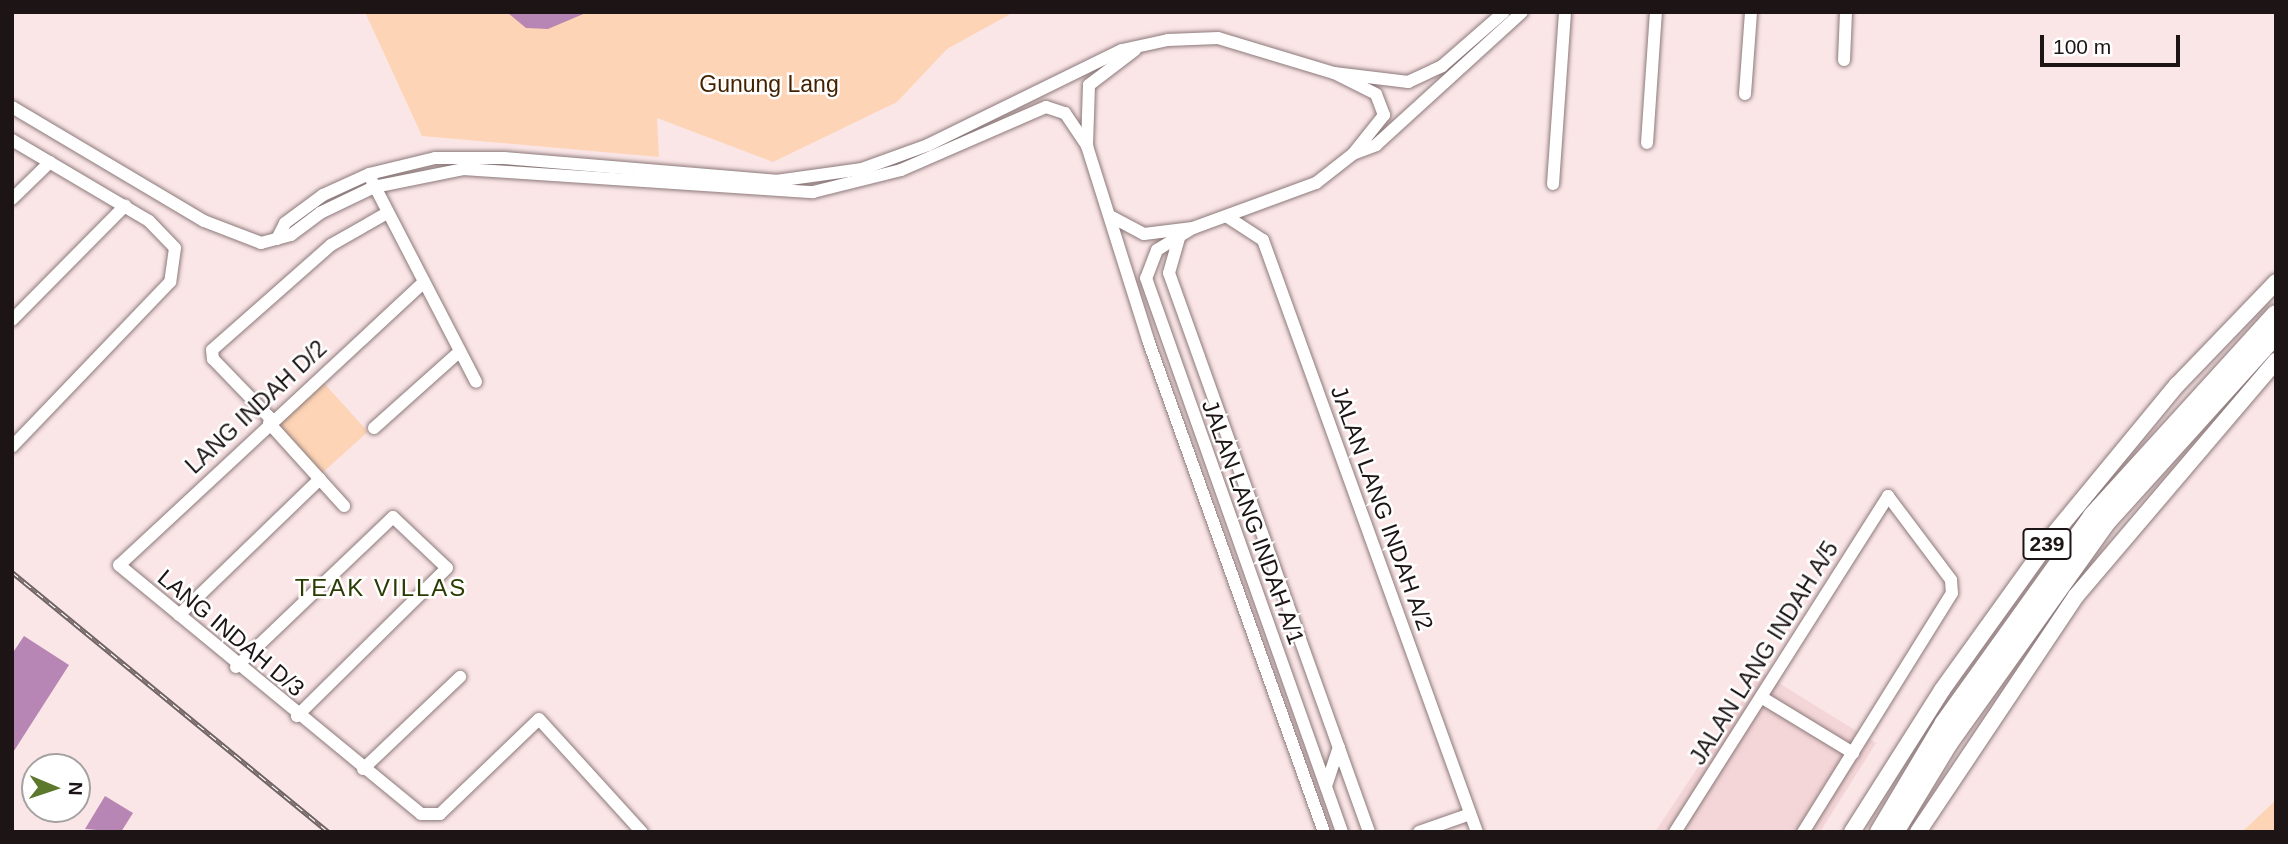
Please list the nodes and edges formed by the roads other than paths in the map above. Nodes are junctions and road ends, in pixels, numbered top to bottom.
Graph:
1 (1504, 12) edge
2 (1522, 12) edge
3 (1565, 12) edge
4 (1656, 12) edge
5 (1751, 12) edge
6 (1846, 12) edge
7 (1135, 50) junction
8 (1844, 60) dead end
9 (1334, 73) junction
10 (1745, 94) dead end
11 (12, 107) edge
12 (12, 140) edge
13 (1647, 142) dead end
14 (1087, 146) junction
15 (1353, 154) junction
16 (50, 162) junction
17 (369, 174) junction
18 (1553, 184) dead end
19 (374, 187) junction
20 (12, 199) edge
21 (125, 206) junction
22 (387, 213) junction
23 (1110, 216) junction
24 (1226, 216) junction
25 (1193, 228) junction
26 (1179, 238) junction
27 (277, 239) junction
28 (424, 282) junction
29 (2276, 282) edge
30 (2276, 314) edge
31 (12, 320) edge
32 (2276, 335) edge
33 (460, 351) junction
34 (2276, 361) edge
35 (476, 382) dead end
36 (270, 422) junction
37 (374, 428) dead end
38 (12, 447) edge
39 (320, 479) junction
40 (344, 506) dead end
41 (119, 565) joint
42 (180, 615) junction
43 (236, 667) junction
44 (460, 677) dead end
45 (1761, 697) junction
46 (297, 716) junction
47 (1339, 747) junction
48 (1853, 753) junction
49 (363, 769) junction
50 (1326, 786) junction
51 (1470, 814) junction
52 (642, 832) edge
53 (1324, 832) edge
54 (1342, 832) edge
55 (1369, 832) edge
56 (1419, 832) edge
57 (1477, 832) edge
58 (1675, 832) edge
59 (1802, 832) edge
60 (1852, 832) edge
61 (1880, 832) edge
62 (1895, 832) edge
63 (1918, 832) edge

1 - 9 street
2 - 15 street
3 - 18 street
4 - 13 street
5 - 10 street
6 - 8 street
7 - 9 street
7 - 14 street
7 - 17 street
9 - 15 street
11 - 27 street
12 - 16 street
14 - 19 street
14 - 23 street
15 - 24 street
16 - 20 street
16 - 21 street
17 - 19 street
17 - 27 street
19 - 22 street
19 - 27 street
21 - 31 street
21 - 38 street
22 - 28 street
22 - 36 street
23 - 25 street
23 - 53 street
24 - 25 street
24 - 51 street, JALAN LANG INDAH A/2
25 - 26 street, JALAN LANG INDAH A/1
26 - 47 street, JALAN LANG INDAH A/1
26 - 50 street, JALAN LANG INDAH A/1
28 - 33 street
28 - 36 street, LANG INDAH D/2
29 - 60 main road, 239
30 - 61 highway
32 - 62 highway
33 - 35 street
33 - 37 street
34 - 63 main road
36 - 39 street
36 - 41 street, LANG INDAH D/2
39 - 40 street
39 - 42 street
41 - 42 street, LANG INDAH D/3
42 - 43 street, LANG INDAH D/3
43 - 46 street, LANG INDAH D/3
43 - 46 street
44 - 49 street
45 - 48 street
45 - 48 street, JALAN LANG INDAH A/5
45 - 58 street, JALAN LANG INDAH A/5
46 - 49 street, LANG INDAH D/3
47 - 50 street
47 - 55 street, JALAN LANG INDAH A/1
48 - 59 street
49 - 52 street, LANG INDAH D/3
50 - 54 street, JALAN LANG INDAH A/1
51 - 56 street
51 - 57 street, JALAN LANG INDAH A/2

